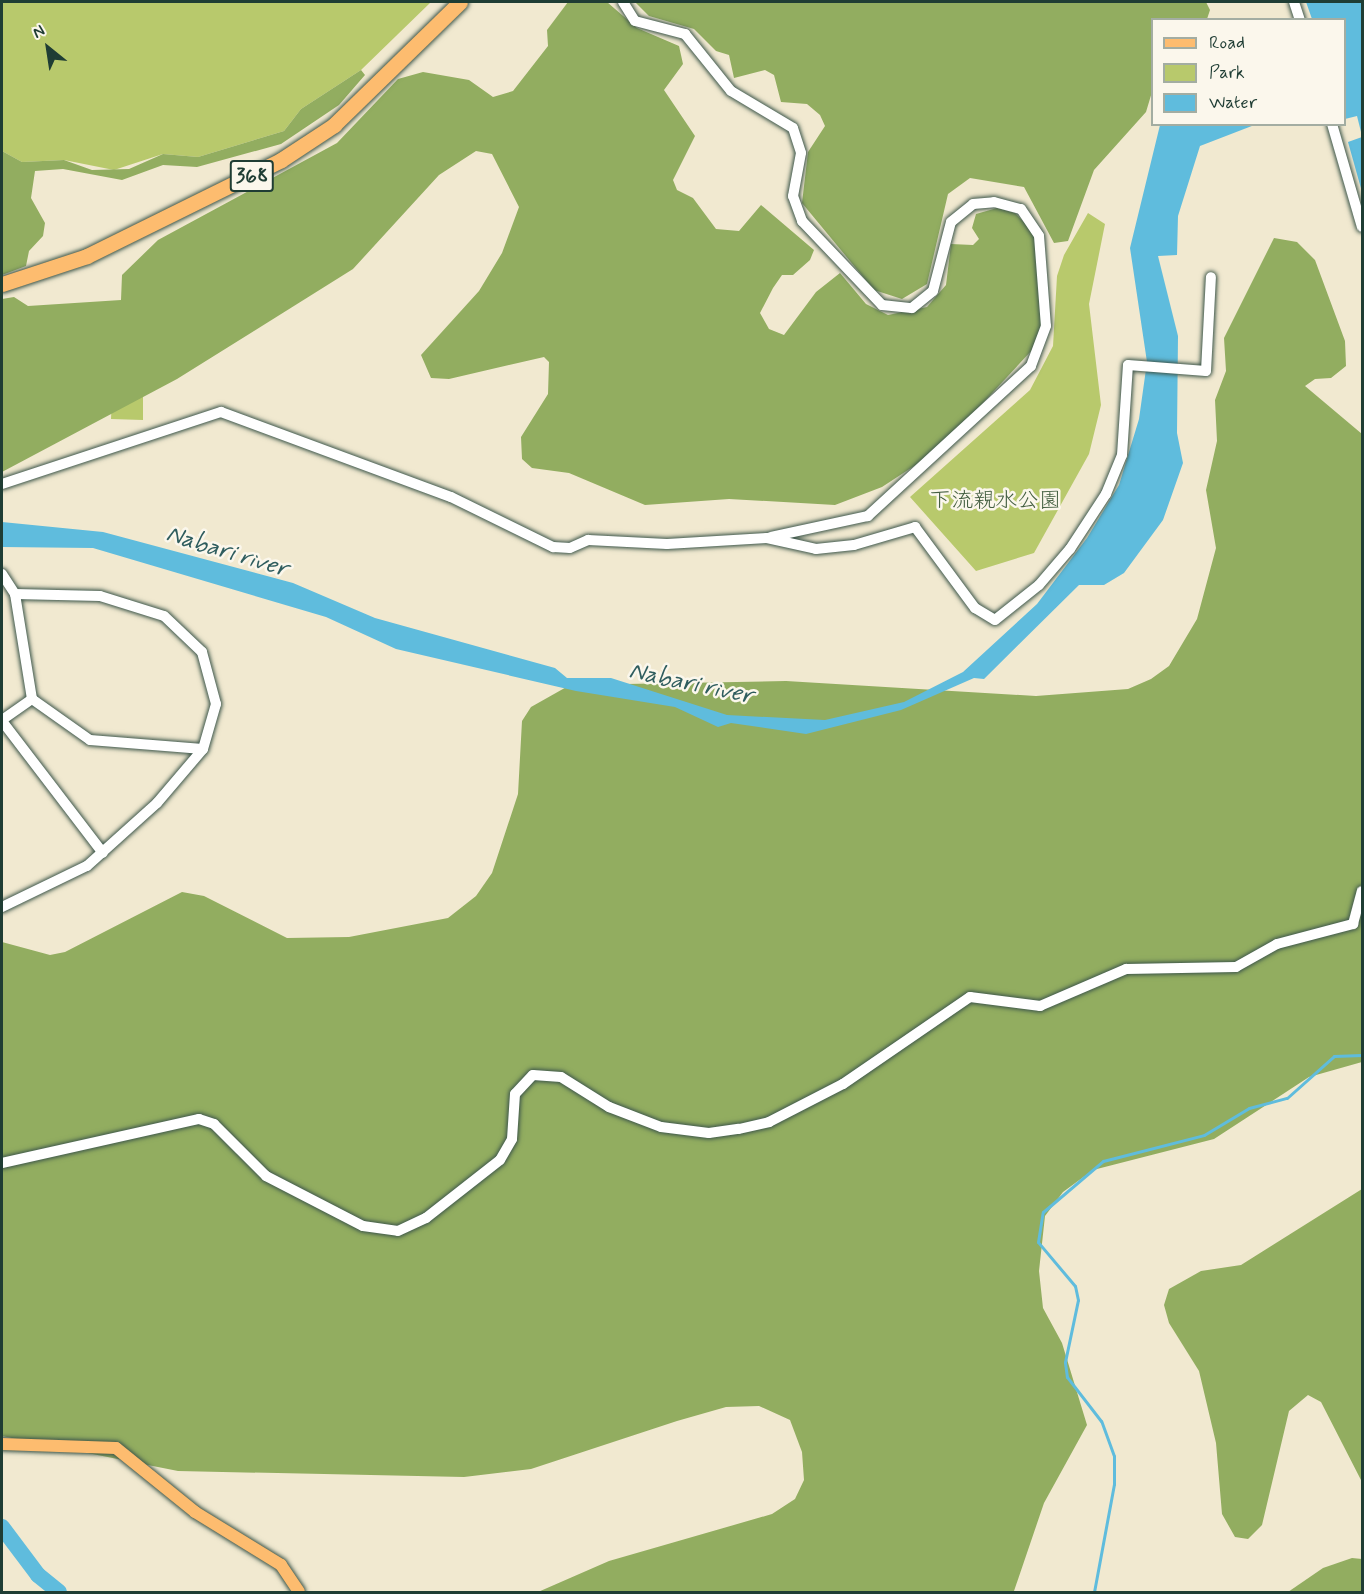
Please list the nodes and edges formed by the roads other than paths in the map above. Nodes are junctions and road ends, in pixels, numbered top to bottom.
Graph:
1 (460, 2) edge
2 (623, 2) edge
3 (1294, 2) edge
4 (1299, 18) edge
5 (1333, 126) edge
6 (1362, 227) edge
7 (1211, 277) dead end
8 (2, 284) edge
9 (2, 484) edge
10 (767, 538) junction
11 (2, 574) edge
12 (15, 594) junction
13 (32, 699) junction
14 (2, 720) edge
15 (203, 749) junction
16 (103, 853) junction
17 (1362, 891) edge
18 (2, 907) edge
19 (2, 1163) edge
20 (2, 1444) edge
21 (298, 1593) edge

1 - 8 highway, 368
2 - 10 street
3 - 4 street
5 - 6 street
7 - 10 street
9 - 10 street
11 - 12 street
12 - 13 street
12 - 15 street
13 - 14 street
13 - 15 street
14 - 16 street
15 - 16 street
16 - 18 street
17 - 19 street
20 - 21 main road

